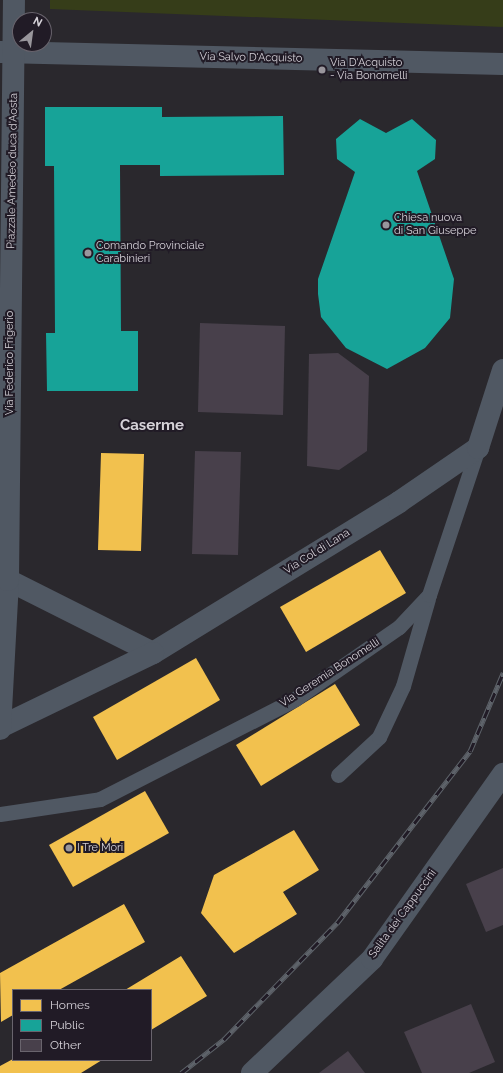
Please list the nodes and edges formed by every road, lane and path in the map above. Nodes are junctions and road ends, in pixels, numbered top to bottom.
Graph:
1 (14, 0) edge
2 (7, 52) edge
3 (503, 64) edge
4 (5, 290) edge
5 (503, 370) edge
6 (478, 448) junction
7 (8, 580) junction
8 (429, 595) junction
9 (153, 653) junction
10 (0, 728) edge
11 (503, 774) edge
12 (338, 775) dead end
13 (0, 814) edge
14 (252, 1073) edge

1 - 2 street, Piazzale Amedeo duca d'Aosta
2 - 3 street, Via Salvo D'Acquisto
2 - 4 street, Piazzale Amedeo duca d'Aosta
4 - 7 street, Via Federico Frigerio
5 - 6 street, Via Geremia Bonomelli
6 - 8 lane, Via Geremia Bonomelli
6 - 9 street, Via Col di Lana
7 - 9 street
7 - 10 street, Via Col di Lana
8 - 12 lane
8 - 13 lane, Via Geremia Bonomelli
9 - 10 street, Via Col di Lana
11 - 14 street, Salita dei Cappuccini

